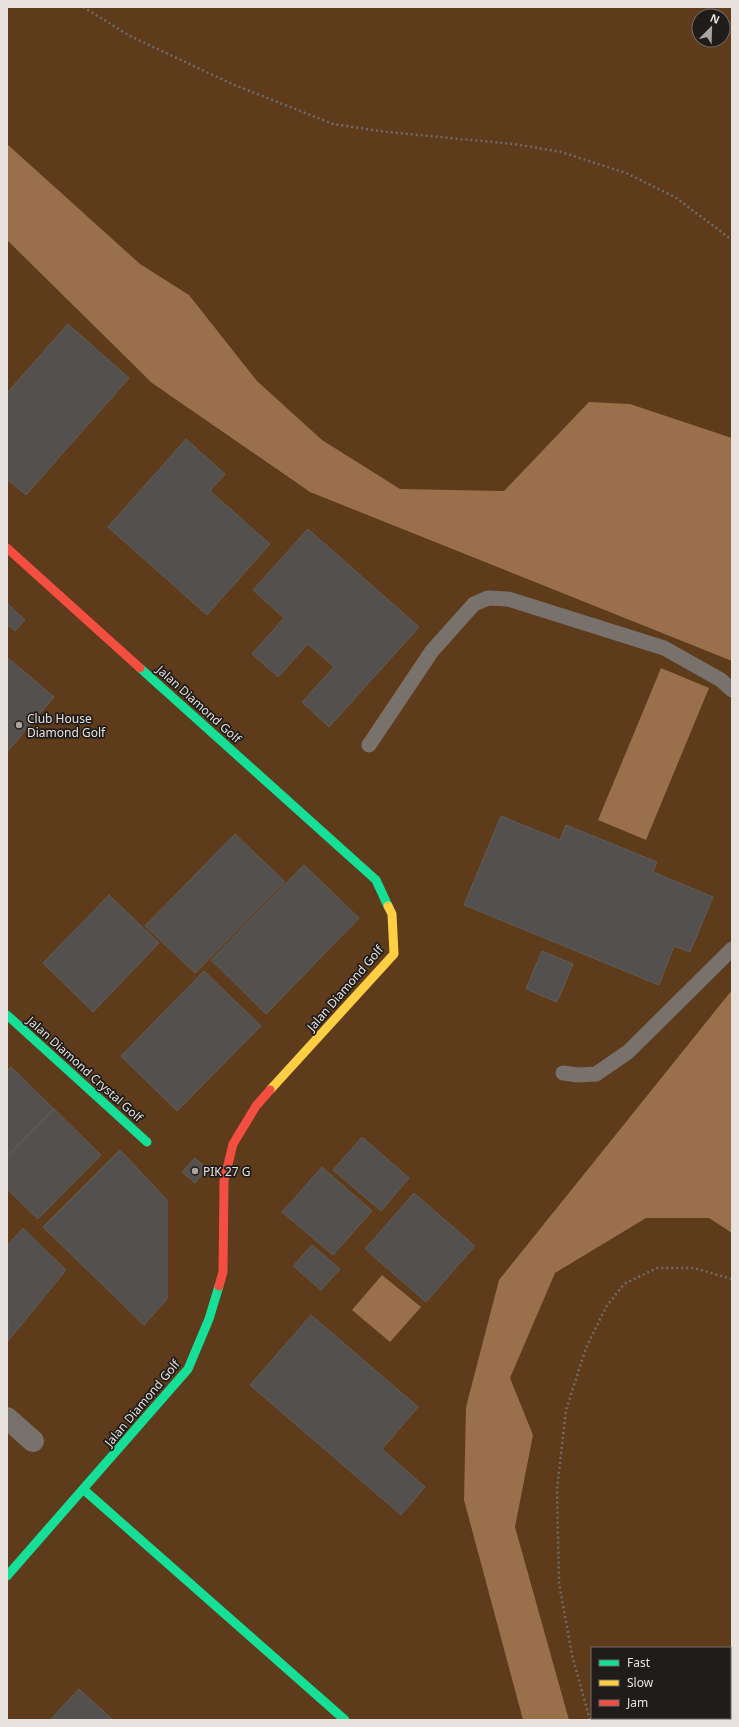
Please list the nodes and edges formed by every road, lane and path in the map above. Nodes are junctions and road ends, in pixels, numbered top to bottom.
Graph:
1 (83, 7) edge
2 (732, 240) edge
3 (7, 548) edge
4 (732, 690) edge
5 (369, 744) dead end
6 (732, 949) edge
7 (7, 1015) edge
8 (563, 1073) dead end
9 (147, 1142) dead end
10 (732, 1279) edge
11 (7, 1418) edge
12 (33, 1441) dead end
13 (84, 1489) junction
14 (7, 1576) edge
15 (345, 1720) edge
16 (590, 1720) edge

1 - 2 path
3 - 13 street, Jalan Diamond Golf
4 - 5 lane
6 - 8 lane
7 - 9 street, Jalan Diamond Crystal Golf
10 - 16 path
11 - 12 street
13 - 14 street, Jalan Diamond Golf
13 - 15 street

